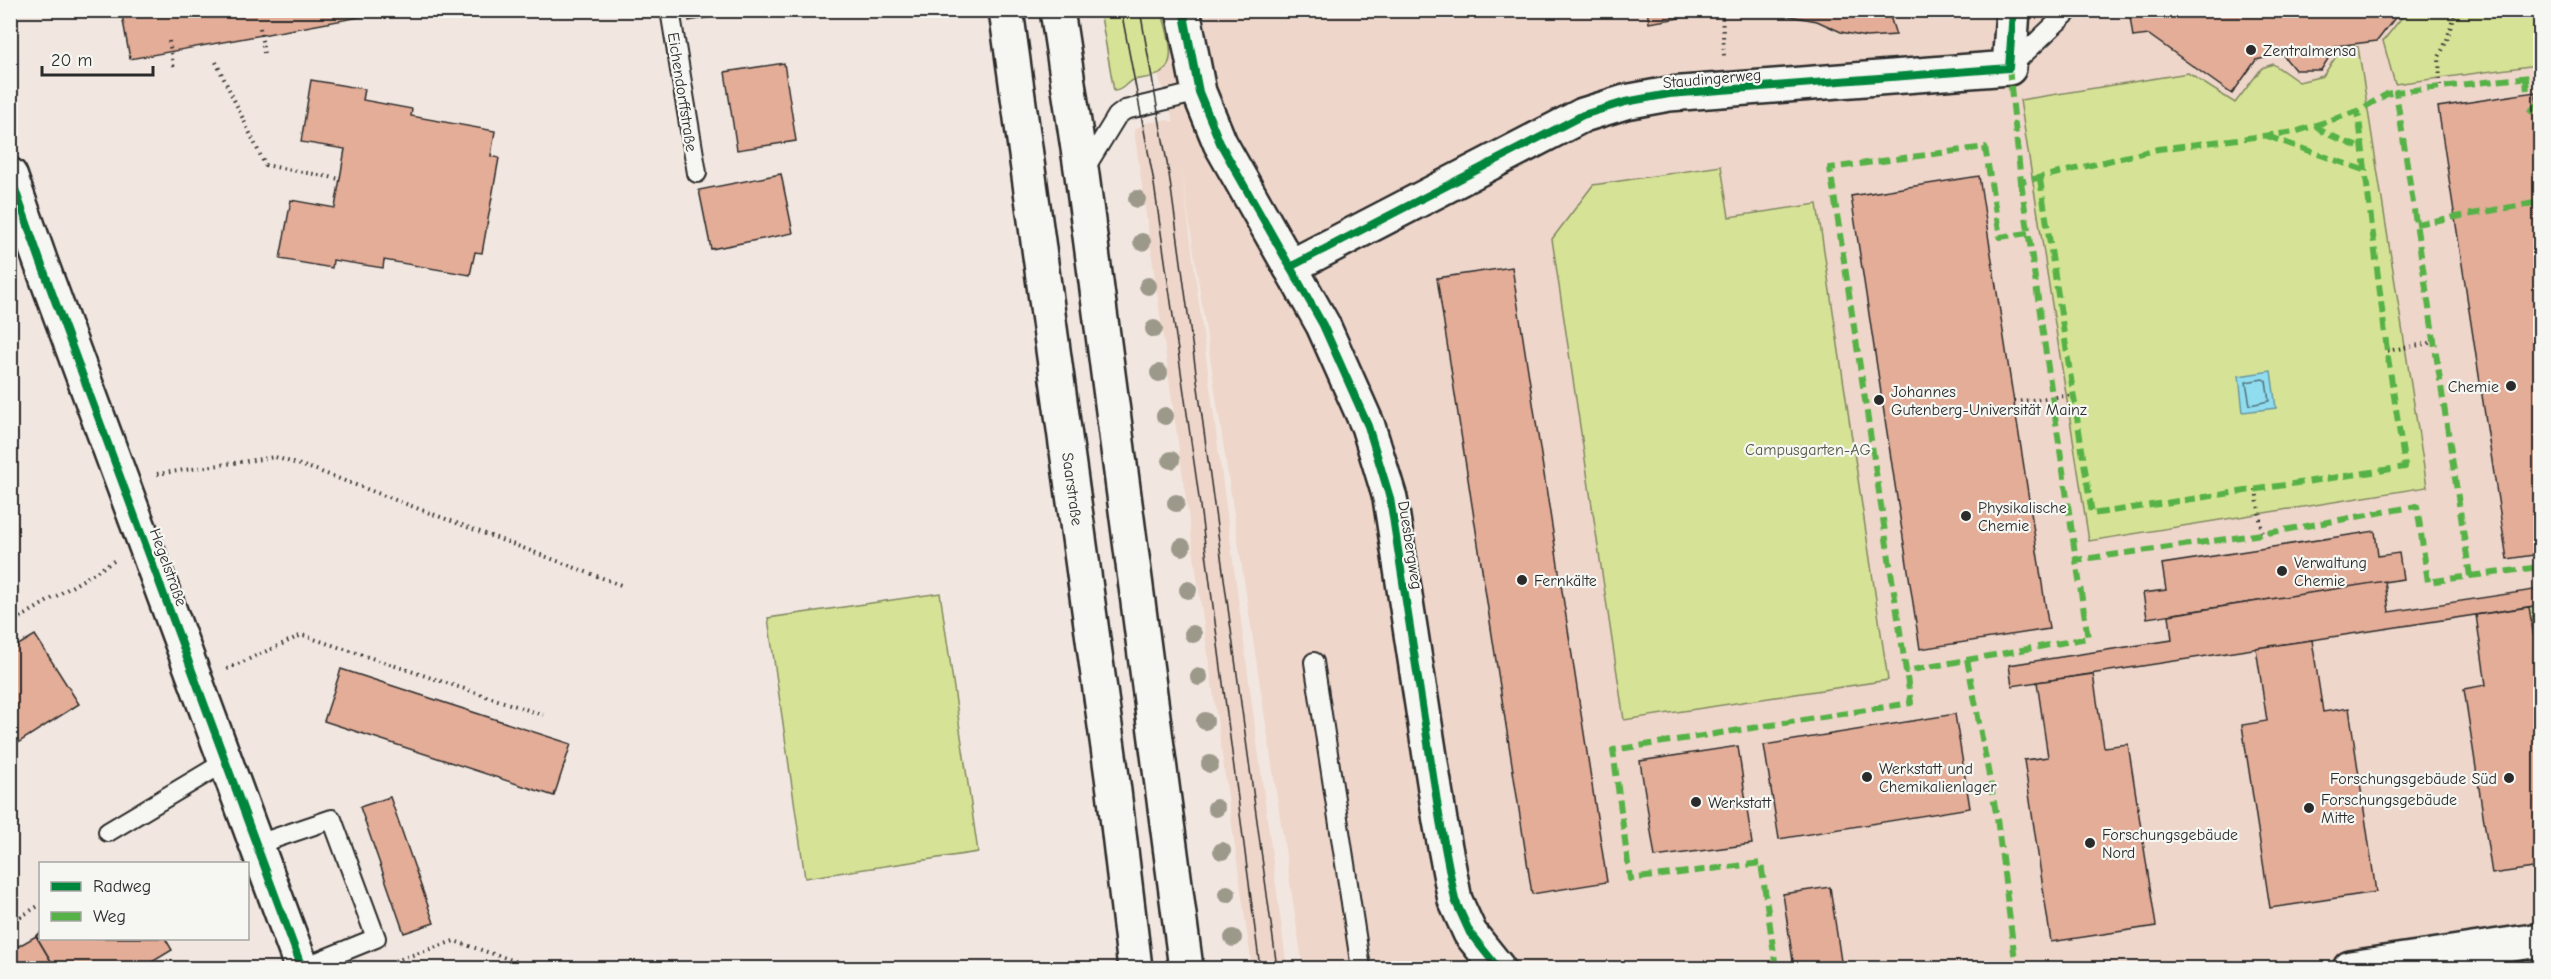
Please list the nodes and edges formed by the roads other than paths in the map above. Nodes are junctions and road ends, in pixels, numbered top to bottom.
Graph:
1 (670, 10) edge
2 (1006, 10) edge
3 (1057, 10) edge
4 (1183, 10) edge
5 (2013, 10) edge
6 (2070, 10) edge
7 (2009, 68) junction
8 (1199, 92) junction
9 (697, 173) dead end
10 (10, 175) edge
11 (1082, 175) junction
12 (10, 251) edge
13 (41, 263) junction
14 (1290, 267) junction
15 (1314, 662) dead end
16 (225, 762) junction
17 (108, 832) dead end
18 (255, 845) junction
19 (2541, 940) edge
20 (302, 968) edge
21 (1135, 969) edge
22 (1186, 969) edge
23 (1361, 969) edge
24 (1498, 969) edge
25 (2350, 969) edge

1 - 9 lane, Eichendorffstraße
2 - 21 main road, Saarstraße
3 - 11 main road
4 - 8 main road, Duesbergweg
5 - 7 main road
6 - 7 lane
7 - 14 main road, Staudingerweg
8 - 11 lane
8 - 14 main road, Duesbergweg
10 - 13 main road, Hegelstraße
11 - 22 main road
12 - 13 main road
13 - 16 main road, Hegelstraße
14 - 24 main road, Duesbergweg
15 - 23 lane
16 - 17 lane
16 - 18 main road, Hegelstraße
18 - 20 main road, Hegelstraße
18 - 20 lane
19 - 25 main road

